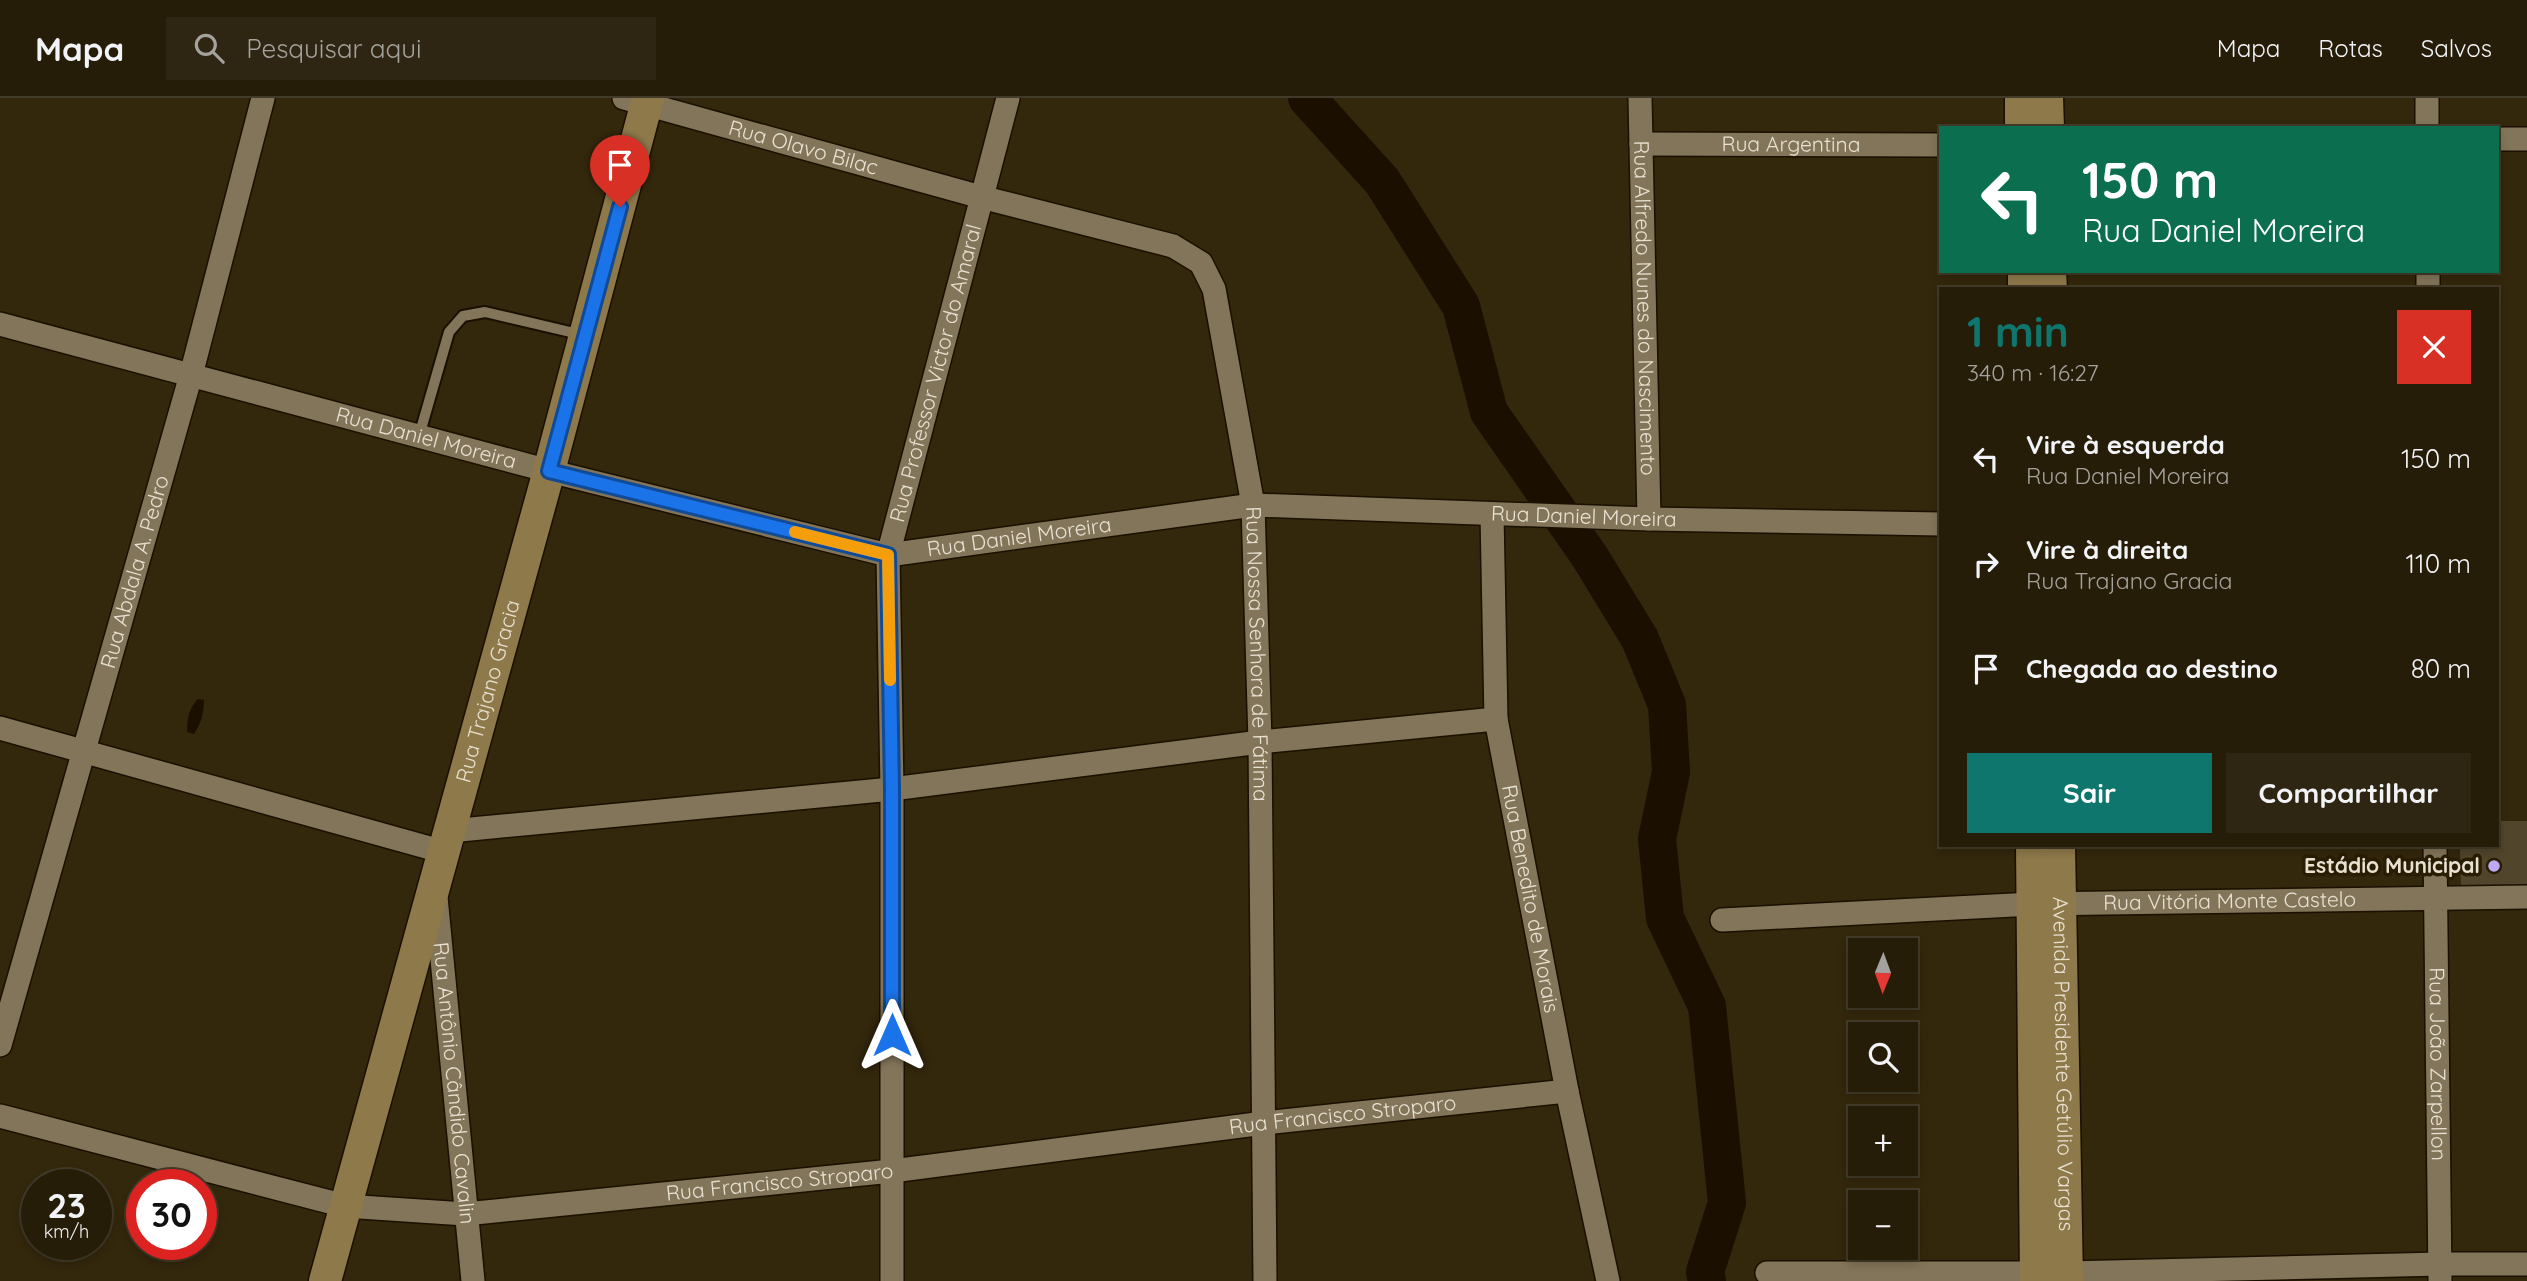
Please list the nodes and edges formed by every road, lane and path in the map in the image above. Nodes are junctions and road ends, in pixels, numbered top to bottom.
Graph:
1 (263, 98) edge
2 (1008, 98) edge
3 (1640, 98) edge
4 (2021, 98) edge
5 (2047, 98) edge
6 (2427, 98) edge
7 (640, 100) edge
8 (2021, 126) edge
9 (2048, 126) edge
10 (2427, 126) edge
11 (2499, 139) edge
12 (2527, 139) edge
13 (1641, 144) junction
14 (1939, 145) edge
15 (981, 197) junction
16 (0, 324) edge
17 (585, 336) junction
18 (191, 375) junction
19 (419, 436) junction
20 (549, 471) junction
21 (1253, 505) junction
22 (1492, 514) junction
23 (1649, 519) junction
24 (1939, 524) edge
25 (888, 555) junction
26 (1496, 719) junction
27 (0, 727) edge
28 (1260, 743) junction
29 (85, 751) junction
30 (892, 789) junction
31 (447, 842) junction
32 (2033, 847) edge
33 (2059, 847) edge
34 (2435, 847) edge
35 (435, 887) junction
36 (2527, 897) edge
37 (2436, 899) junction
38 (2047, 904) junction
39 (1722, 920) dead end
40 (0, 1045) edge
41 (1567, 1091) junction
42 (0, 1116) edge
43 (1265, 1123) junction
44 (892, 1171) junction
45 (345, 1206) junction
46 (466, 1214) junction
47 (2527, 1264) edge
48 (1767, 1273) dead end
49 (2440, 1273) edge
50 (2036, 1276) edge
51 (2067, 1277) edge
52 (325, 1281) edge
53 (473, 1281) edge
54 (892, 1281) edge
55 (1265, 1281) edge
56 (1608, 1281) edge

1 - 18 street, Rua Abdala A. Pedro
2 - 15 street, Rua Professor Victor do Amaral
3 - 13 street, Rua Alfredo Nunes do Nascimento
4 - 8 main road
5 - 9 main road
6 - 10 street
7 - 15 street, Rua Olavo Bilac
7 - 17 main road, Rua Trajano Gracia
11 - 12 street
13 - 14 street, Rua Argentina
13 - 23 street, Rua Alfredo Nunes do Nascimento
15 - 21 street, Rua Nossa Senhora de Fátima
15 - 25 street, Rua Professor Victor do Amaral
16 - 18 street, Rua Daniel Moreira
17 - 19 lane
17 - 20 main road, Rua Trajano Gracia
18 - 19 street, Rua Daniel Moreira
18 - 29 street, Rua Abdala A. Pedro
19 - 20 street, Rua Daniel Moreira
20 - 25 street, Rua Daniel Moreira
20 - 31 main road, Rua Trajano Gracia
21 - 22 street, Rua Daniel Moreira
21 - 25 street, Rua Daniel Moreira
21 - 28 street, Rua Nossa Senhora de Fátima
22 - 23 street, Rua Daniel Moreira
22 - 26 street, Rua Benedito de Morais
23 - 24 street, Rua Daniel Moreira
25 - 30 street, Rua Professor Victor do Amaral
26 - 28 street
26 - 41 street, Rua Benedito de Morais
27 - 29 street
28 - 30 street
28 - 43 street, Rua Nossa Senhora de Fátima
29 - 31 street
29 - 40 street, Rua Abdala A. Pedro
30 - 31 street
30 - 44 street, Rua Professor Victor do Amaral
31 - 35 main road, Rua Trajano Gracia
32 - 38 main road, Avenida Presidente Getúlio Vargas
33 - 38 main road, Avenida Presidente Getúlio Vargas
34 - 37 street, Rua João Zarpellon
35 - 45 main road, Rua Trajano Gracia
35 - 46 street, Rua Antônio Cândido Cavalin
36 - 37 street, Rua Vitória Monte Castelo
37 - 38 street, Rua Vitória Monte Castelo
37 - 49 street, Rua João Zarpellon
38 - 39 street, Rua Vitória Monte Castelo
38 - 50 main road, Avenida Presidente Getúlio Vargas
38 - 51 main road, Avenida Presidente Getúlio Vargas
41 - 43 street, Rua Francisco Stroparo
41 - 56 street, Rua Benedito de Morais
42 - 45 street, Rua Francisco Stroparo
43 - 44 street, Rua Francisco Stroparo
43 - 55 street, Rua Nossa Senhora de Fátima
44 - 46 street, Rua Francisco Stroparo
44 - 54 street, Rua Professor Victor do Amaral
45 - 46 street, Rua Francisco Stroparo
45 - 52 main road, Rua Trajano Gracia
46 - 53 street, Rua Antônio Cândido Cavalin
47 - 49 street
48 - 50 street
49 - 51 street
50 - 51 street

